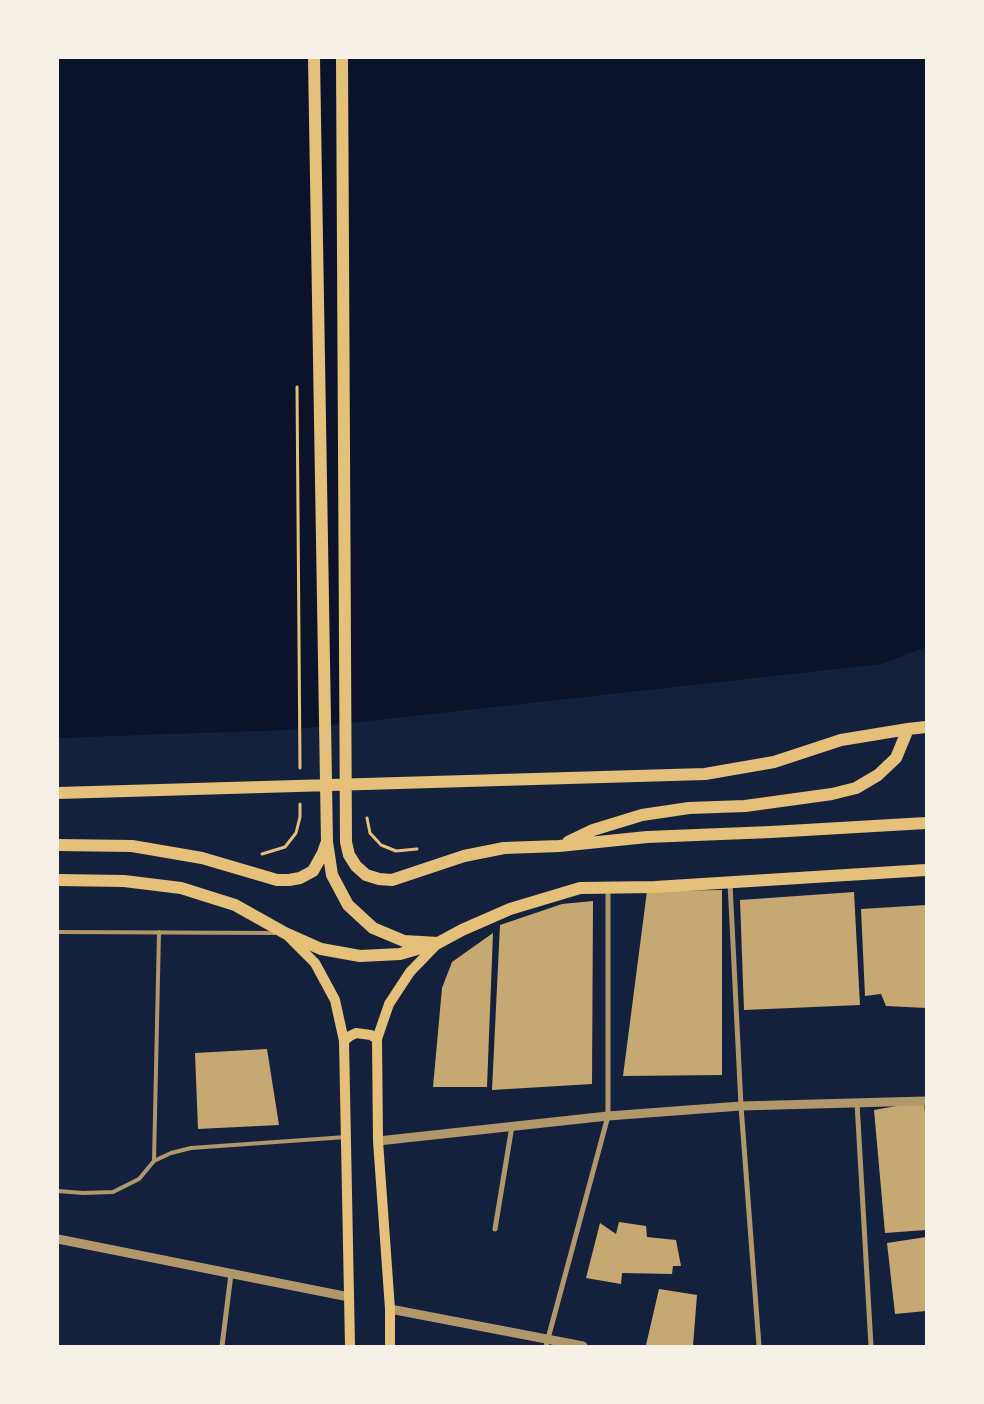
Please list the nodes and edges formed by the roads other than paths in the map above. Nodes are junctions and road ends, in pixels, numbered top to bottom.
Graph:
1 (314, 58) edge
2 (342, 58) edge
3 (926, 727) edge
4 (908, 728) junction
5 (58, 793) edge
6 (926, 823) edge
7 (327, 842) junction
8 (58, 845) edge
9 (559, 846) junction
10 (926, 870) edge
11 (58, 880) edge
12 (730, 882) junction
13 (608, 888) junction
14 (58, 932) edge
15 (159, 932) junction
16 (285, 933) junction
17 (438, 943) junction
18 (377, 1039) junction
19 (344, 1041) junction
20 (926, 1101) edge
21 (858, 1103) junction
22 (741, 1106) junction
23 (608, 1116) junction
24 (512, 1126) junction
25 (346, 1137) junction
26 (378, 1141) junction
27 (154, 1161) junction
28 (58, 1190) edge
29 (495, 1229) dead end
30 (58, 1238) edge
31 (230, 1274) junction
32 (349, 1297) junction
33 (390, 1309) junction
34 (547, 1343) edge
35 (222, 1346) edge
36 (350, 1346) edge
37 (390, 1346) edge
38 (583, 1346) edge
39 (759, 1346) edge
40 (871, 1346) edge

1 - 7 main road
2 - 9 main road
3 - 4 main road
4 - 5 main road
4 - 9 main road
6 - 9 main road
7 - 8 main road
7 - 17 main road
10 - 12 main road
11 - 16 main road
12 - 13 main road
12 - 22 street
13 - 17 main road
13 - 23 street
14 - 15 lane
15 - 16 lane
15 - 27 lane
16 - 17 main road
16 - 19 main road
17 - 18 main road
18 - 19 main road
18 - 26 main road
19 - 25 main road
20 - 21 street
21 - 22 street
21 - 40 street
22 - 23 street
22 - 39 street
23 - 24 street
23 - 34 street
24 - 26 street
24 - 29 street
25 - 27 lane
25 - 32 main road
26 - 33 main road
27 - 28 lane
30 - 31 street
31 - 32 street
31 - 35 street
32 - 36 main road
33 - 34 street
33 - 37 main road
34 - 38 street

